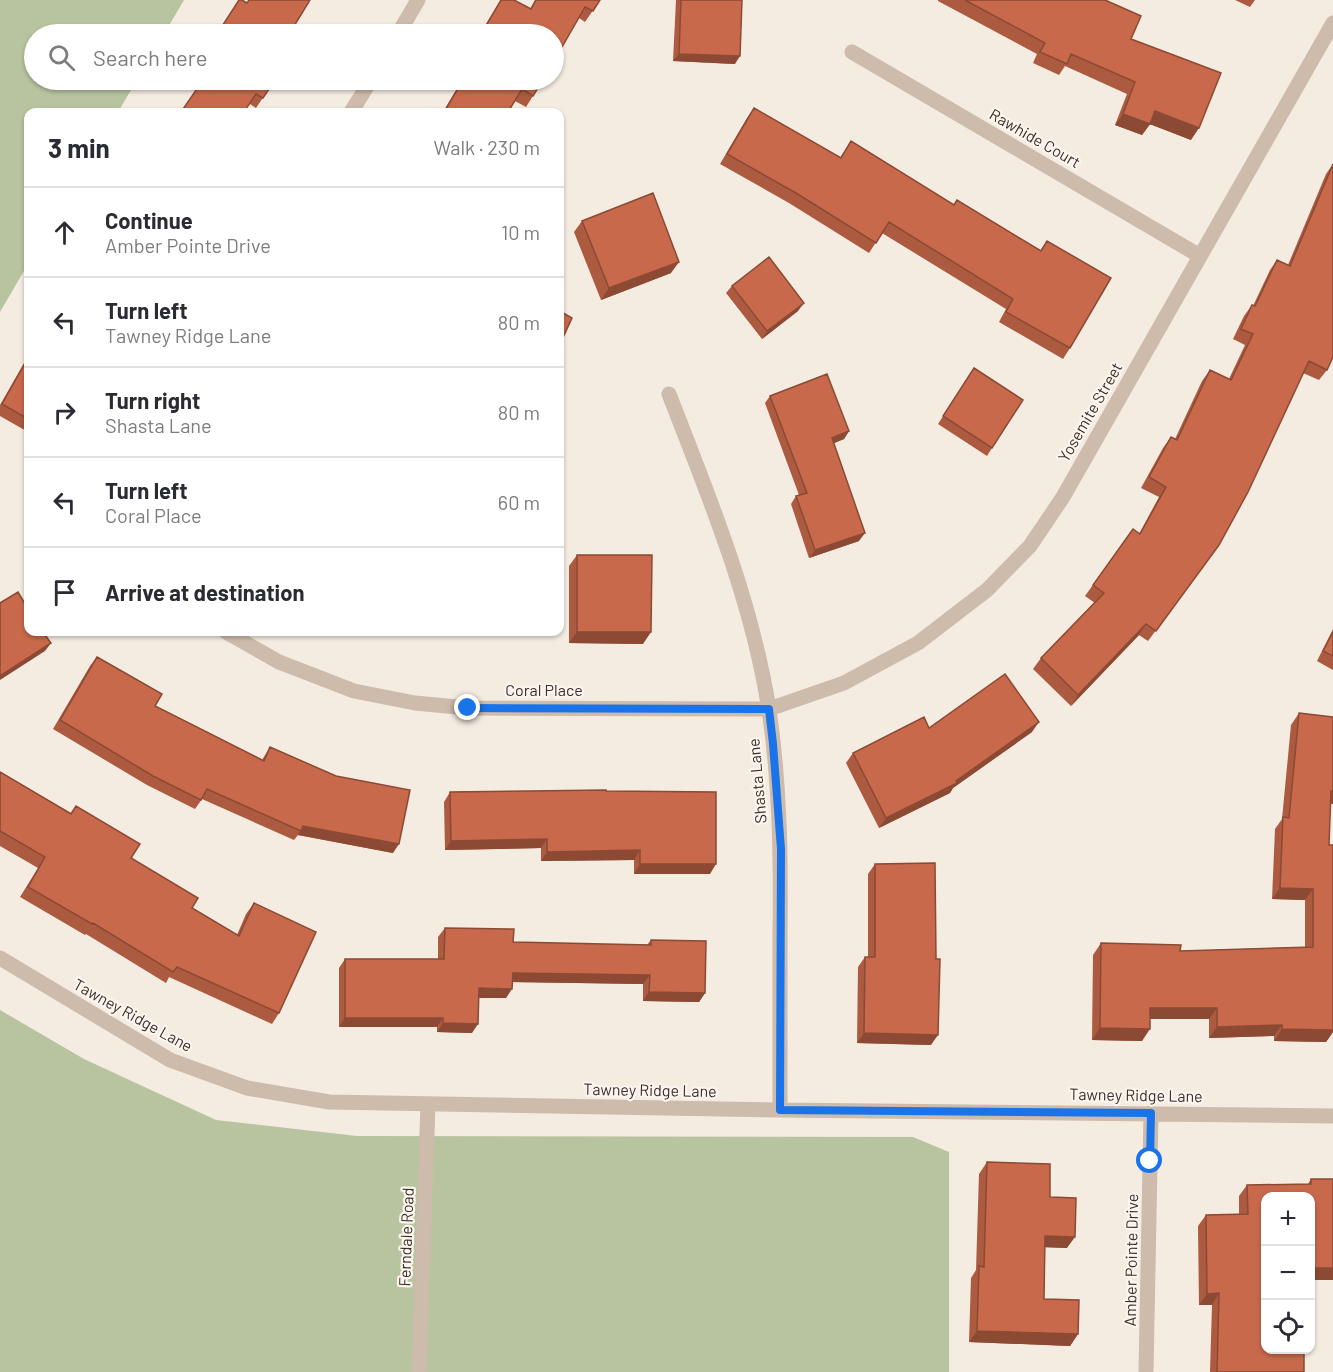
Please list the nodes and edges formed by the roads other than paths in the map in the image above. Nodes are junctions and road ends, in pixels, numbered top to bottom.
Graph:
1 (418, 0) edge
2 (1333, 23) edge
3 (404, 24) edge
4 (852, 52) dead end
5 (365, 90) edge
6 (354, 108) edge
7 (1200, 256) junction
8 (669, 394) dead end
9 (233, 636) edge
10 (769, 709) junction
11 (0, 958) edge
12 (428, 1104) junction
13 (780, 1110) junction
14 (1151, 1113) junction
15 (1333, 1116) edge
16 (419, 1372) edge
17 (1146, 1372) edge

1 - 3 street
2 - 7 street, Yosemite Street
4 - 7 street, Rawhide Court
5 - 6 street
7 - 10 street, Yosemite Street
8 - 10 street, Shasta Lane
9 - 10 street, Coral Place
10 - 13 street, Shasta Lane
11 - 12 street, Tawney Ridge Lane
12 - 13 street, Tawney Ridge Lane
12 - 16 street, Ferndale Road
13 - 14 street, Tawney Ridge Lane
14 - 15 street, Tawney Ridge Lane
14 - 17 street, Amber Pointe Drive

